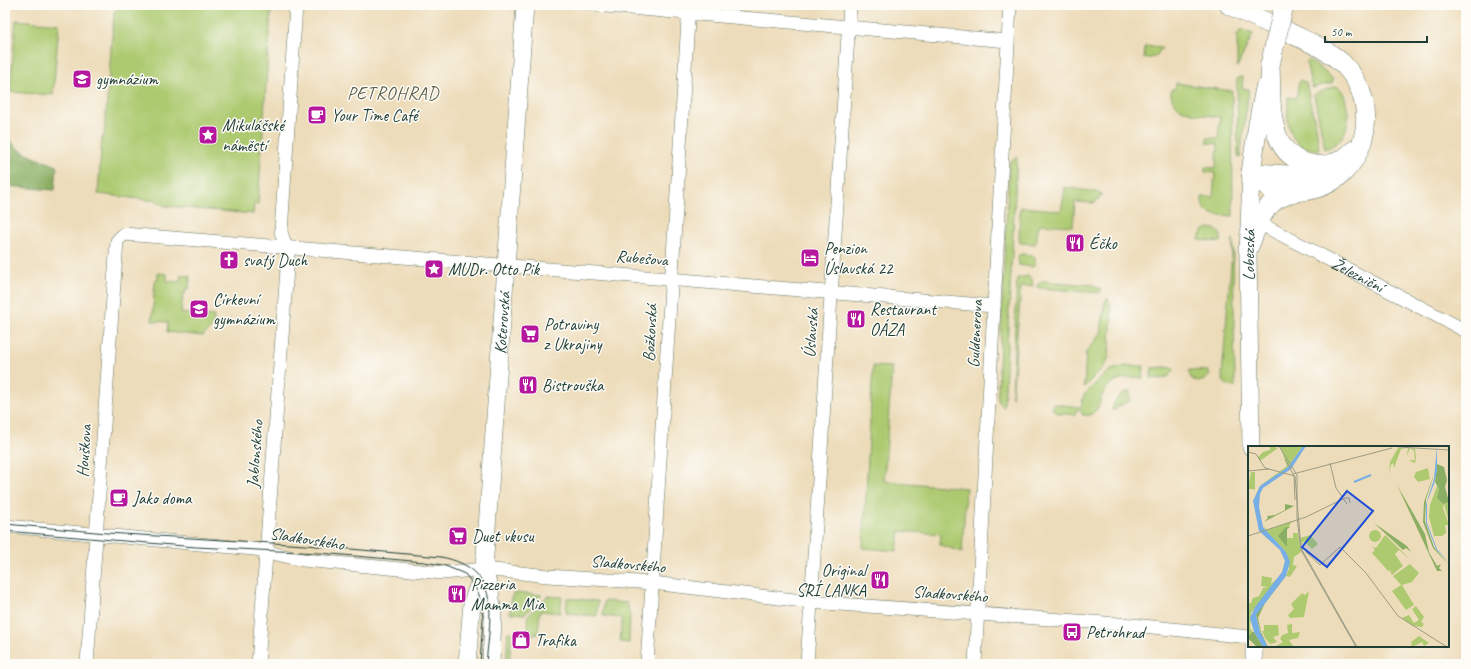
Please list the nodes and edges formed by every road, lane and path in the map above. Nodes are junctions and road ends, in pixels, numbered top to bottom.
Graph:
1 (296, 5) edge
2 (525, 5) edge
3 (595, 5) edge
4 (850, 5) edge
5 (1010, 5) edge
6 (1229, 5) edge
7 (1284, 5) edge
8 (688, 9) edge
9 (849, 27) junction
10 (1008, 41) junction
11 (1270, 65) junction
12 (1365, 128) junction
13 (1251, 173) junction
14 (1310, 190) junction
15 (1254, 222) junction
16 (286, 247) junction
17 (1248, 249) joint
18 (506, 265) junction
19 (671, 279) junction
20 (831, 292) junction
21 (994, 306) junction
22 (1466, 332) edge
23 (1251, 446) edge
24 (5, 526) edge
25 (96, 535) junction
26 (266, 551) junction
27 (484, 569) junction
28 (653, 583) junction
29 (811, 602) junction
30 (978, 614) junction
31 (1248, 637) edge
32 (1254, 647) edge
33 (87, 664) edge
34 (258, 664) edge
35 (467, 664) edge
36 (491, 664) edge
37 (647, 664) edge
38 (807, 664) edge
39 (975, 664) edge
40 (1254, 664) edge

1 - 16 street
2 - 18 street, Koterovská
3 - 8 street
4 - 9 street, Úslavská
5 - 10 street, Guldenerova
6 - 12 main road
7 - 11 main road, bridge
8 - 9 street
8 - 19 street, Božkovská
9 - 10 street
9 - 20 street, Úslavská
10 - 21 street, Guldenerova
11 - 12 main road
11 - 13 main road, Lobezská
12 - 13 main road
12 - 14 main road
13 - 14 main road
13 - 15 street, Lobezská
14 - 15 main road
15 - 17 main road
15 - 22 street, Železniční
16 - 18 street, Rubešova
16 - 25 street, Houškova
16 - 26 street, Jablonského
17 - 23 street, Lobezská
18 - 19 street, Rubešova
18 - 27 street, Koterovská
19 - 20 street, Rubešova
19 - 28 street, Božkovská
20 - 21 street, Rubešova
20 - 29 street, Úslavská
21 - 30 street, Guldenerova
24 - 25 street, Sladkovského
25 - 26 street, Sladkovského
25 - 33 street, Houškova
26 - 27 street, Sladkovského
26 - 34 street, Jablonského
27 - 28 street, Sladkovského
27 - 35 street, Koterovská
27 - 36 street, Koterovská
28 - 29 street, Sladkovského
28 - 37 street, Božkovská
29 - 30 street, Sladkovského
29 - 38 street, Úslavská
30 - 31 street, Sladkovského
30 - 39 street, Guldenerova
32 - 40 street

